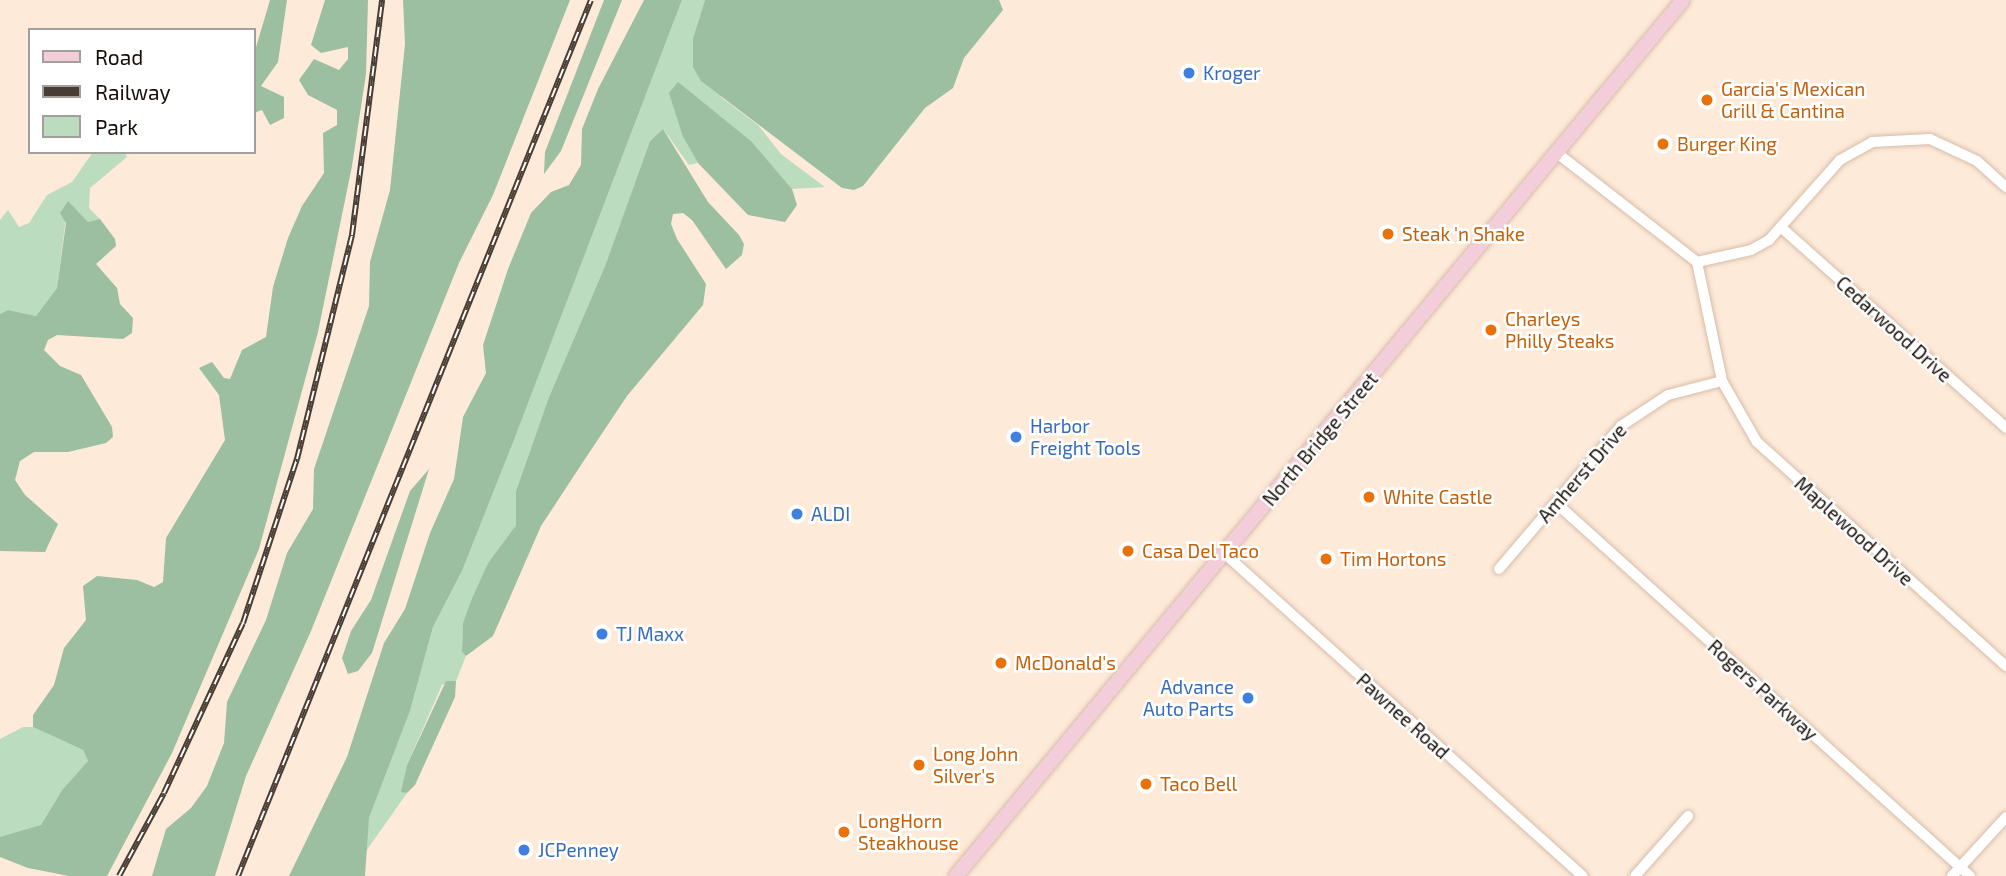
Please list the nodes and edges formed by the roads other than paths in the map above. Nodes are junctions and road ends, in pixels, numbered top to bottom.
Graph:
1 (1683, 0) edge
2 (1557, 153) junction
3 (2006, 187) edge
4 (1783, 229) junction
5 (1697, 262) junction
6 (1722, 381) junction
7 (2006, 428) edge
8 (1556, 503) junction
9 (1225, 554) junction
10 (1499, 569) dead end
11 (2006, 666) edge
12 (1689, 816) dead end
13 (2006, 817) edge
14 (1960, 867) junction
15 (956, 876) edge
16 (1582, 876) edge
17 (1635, 876) edge
18 (1952, 876) edge
19 (1970, 876) edge

1 - 2 main road, North Bridge Street
2 - 5 street
2 - 9 main road, North Bridge Street
3 - 4 street
4 - 5 street
4 - 7 street, Cedarwood Drive
5 - 6 street
6 - 8 street, Amherst Drive
6 - 11 street, Maplewood Drive
8 - 10 street, Amherst Drive
8 - 14 street, Rogers Parkway
9 - 15 main road, North Bridge Street
9 - 16 street, Pawnee Road
12 - 17 street
13 - 14 street
14 - 18 street
14 - 19 street, Rogers Parkway

